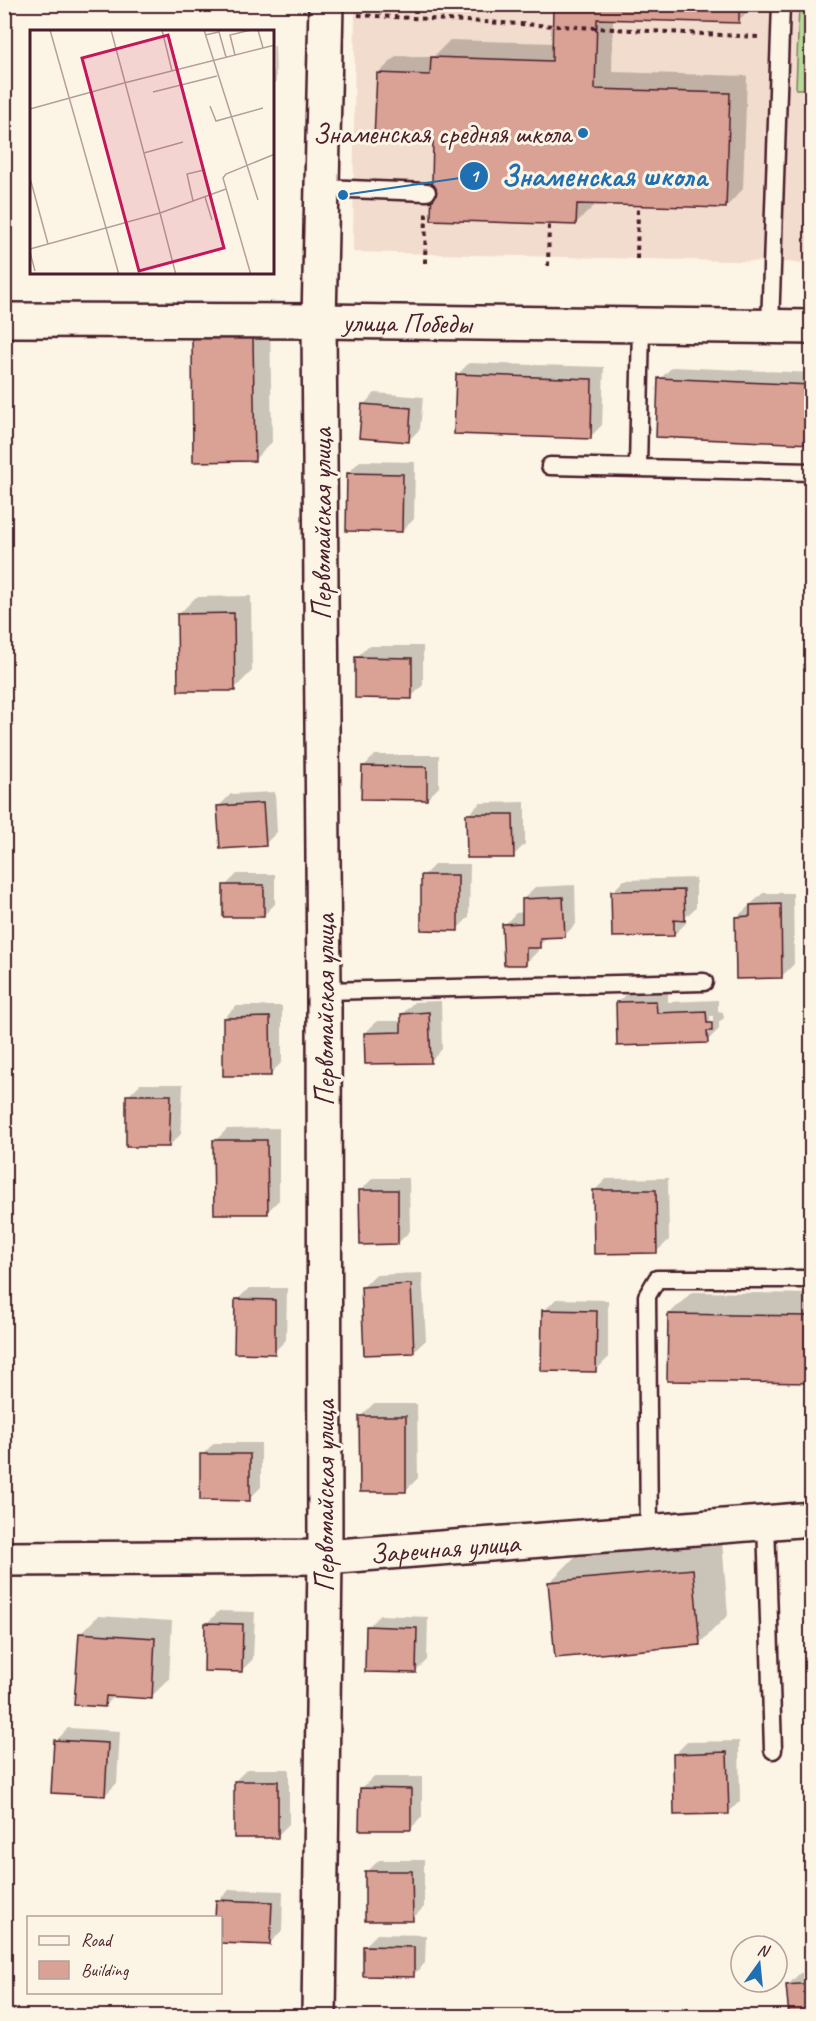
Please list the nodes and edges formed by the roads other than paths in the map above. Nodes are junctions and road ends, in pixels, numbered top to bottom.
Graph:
1 (781, 4) edge
2 (340, 10) edge
3 (323, 188) junction
4 (427, 192) road end
5 (4, 320) edge
6 (319, 321) junction
7 (641, 325) junction
8 (770, 326) junction
9 (812, 327) edge
10 (550, 466) dead end
11 (638, 468) junction
12 (812, 472) edge
13 (704, 982) dead end
14 (324, 991) junction
15 (812, 1279) edge
16 (812, 1519) edge
17 (766, 1522) junction
18 (649, 1533) junction
19 (325, 1557) junction
20 (4, 1559) edge
21 (773, 1750) dead end
22 (319, 2016) edge

1 - 8 lane
2 - 3 main road, Первомайская улица
3 - 4 lane
3 - 6 main road, Первомайская улица
5 - 6 main road, улица Победы
6 - 7 main road, улица Победы
6 - 14 main road, Первомайская улица
7 - 8 main road, улица Победы
7 - 11 lane
8 - 9 main road, улица Победы
10 - 11 lane
11 - 12 lane
13 - 14 lane
14 - 19 main road, Первомайская улица
15 - 18 lane
16 - 17 main road, Заречная улица
17 - 18 main road, Заречная улица
17 - 21 lane
18 - 19 main road, Заречная улица
19 - 20 main road, Заречная улица
19 - 22 main road, Первомайская улица

